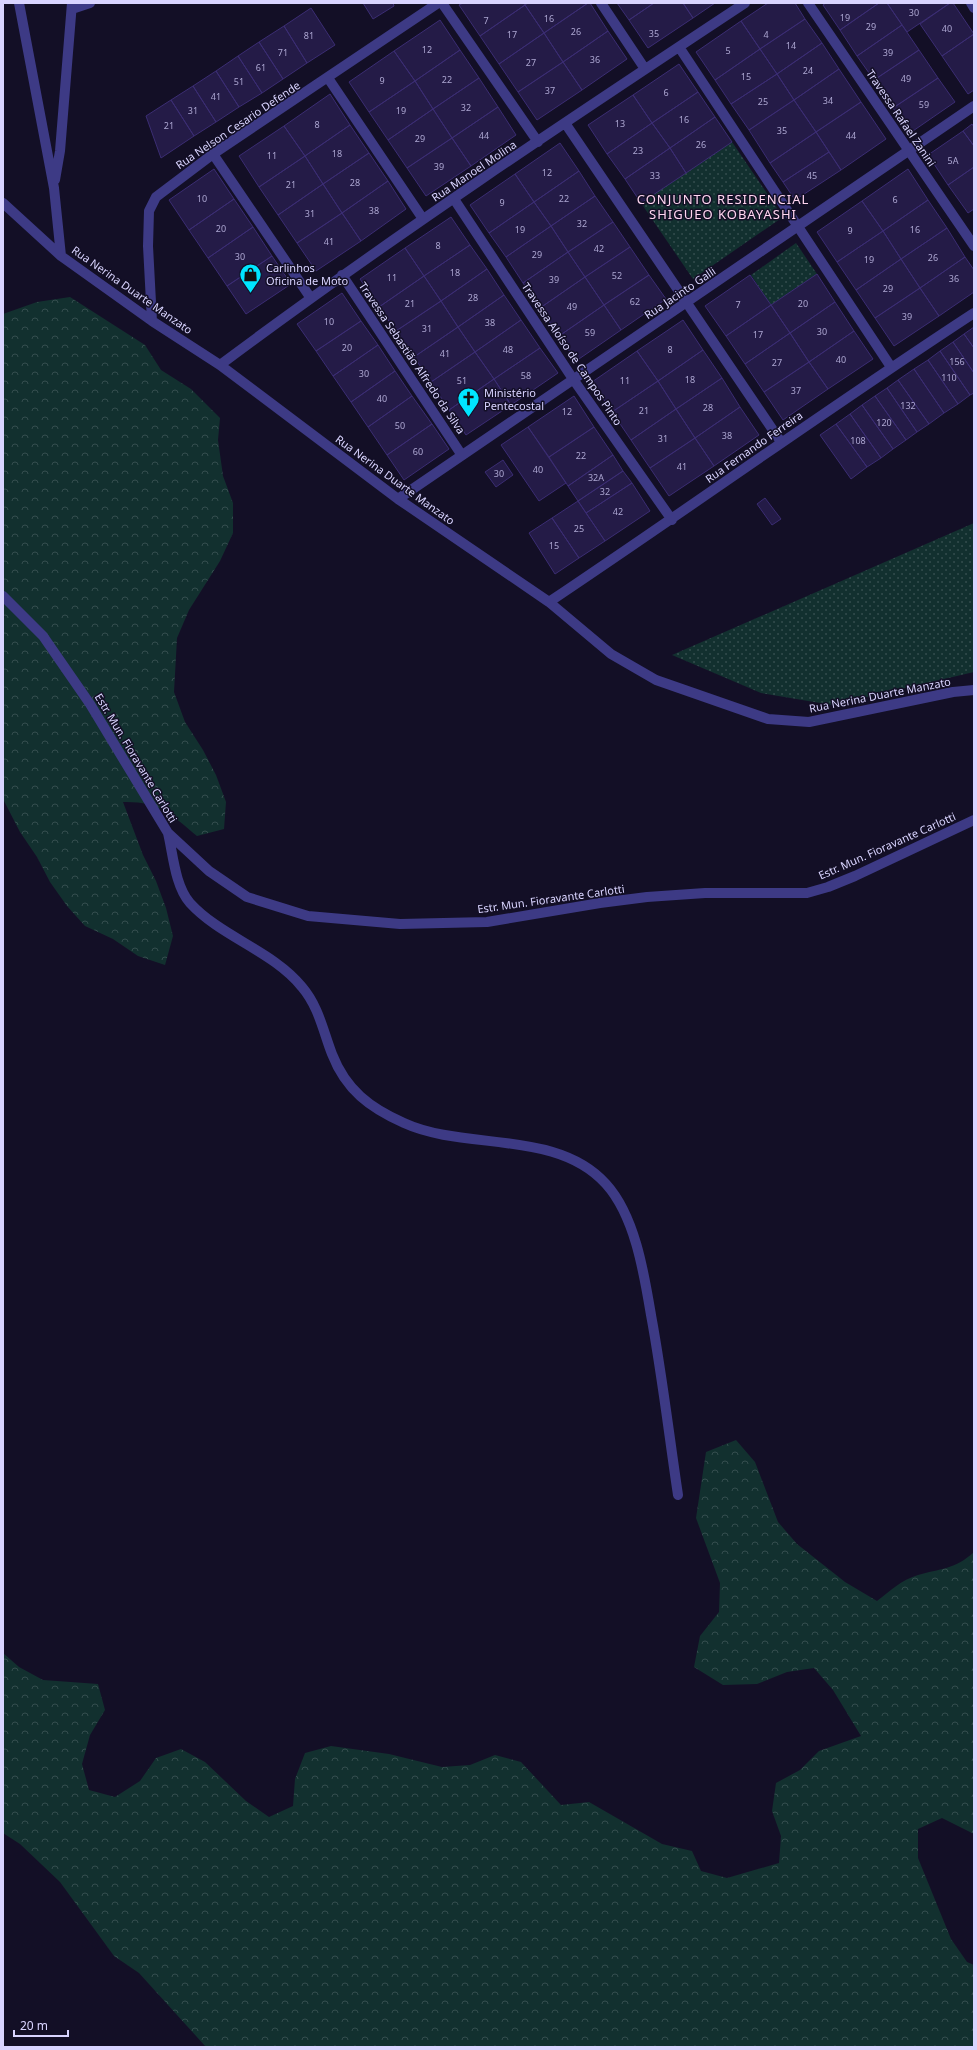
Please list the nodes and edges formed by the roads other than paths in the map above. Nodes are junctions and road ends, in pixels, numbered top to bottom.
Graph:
1 (19, 3) edge
2 (90, 3) edge
3 (438, 3) edge
4 (442, 3) edge
5 (602, 3) edge
6 (745, 3) edge
7 (808, 3) edge
8 (971, 3) edge
9 (72, 6) edge
10 (974, 8) edge
11 (679, 47) junction
12 (645, 69) junction
13 (328, 78) junction
14 (974, 106) edge
15 (565, 123) junction
16 (538, 142) junction
17 (907, 150) junction
18 (213, 154) junction
19 (54, 188) junction
20 (454, 199) junction
21 (3, 203) edge
22 (423, 219) junction
23 (797, 226) junction
24 (974, 246) edge
25 (61, 256) junction
26 (342, 276) junction
27 (310, 297) junction
28 (687, 303) junction
29 (974, 313) edge
30 (152, 321) junction
31 (220, 365) junction
32 (891, 367) junction
33 (573, 379) junction
34 (781, 442) junction
35 (461, 454) junction
36 (398, 498) junction
37 (672, 520) junction
38 (3, 596) edge
39 (548, 602) junction
40 (974, 690) edge
41 (974, 820) edge
42 (168, 832) junction
43 (678, 1495) dead end

1 - 19 street, Rua Nerina Duarte Manzato
2 - 9 street
3 - 13 street, Rua Nelson Cesario Defende
4 - 16 street
5 - 12 street
6 - 11 street, Rua Manoel Molina
7 - 17 street, Travessa Rafael Zanini
8 - 10 street
9 - 19 street
11 - 12 street, Rua Manoel Molina
11 - 23 street
12 - 15 street, Rua Manoel Molina
13 - 18 street, Rua Nelson Cesario Defende
13 - 22 street
14 - 17 street, Rua Jacinto Galli
15 - 16 street, Rua Manoel Molina
15 - 28 street
16 - 20 street, Rua Manoel Molina
17 - 23 street, Rua Jacinto Galli
17 - 24 street, Travessa Rafael Zanini
18 - 27 street
18 - 30 street, Rua Nelson Cesario Defende
19 - 25 street, Rua Nerina Duarte Manzato
20 - 22 street, Rua Manoel Molina
20 - 33 street, Travessa Aloíso de Campos Pinto
21 - 25 street
22 - 26 street, Rua Manoel Molina
23 - 28 street, Rua Jacinto Galli
23 - 32 street
25 - 30 street, Rua Nerina Duarte Manzato
26 - 27 street, Rua Manoel Molina
26 - 35 street, Travessa Sebastião Alfredo da Silva
27 - 31 street, Rua Manoel Molina
28 - 33 street, Rua Jacinto Galli
28 - 34 street
29 - 32 street, Rua Fernando Ferreira
30 - 31 street, Rua Nerina Duarte Manzato
31 - 36 street, Rua Nerina Duarte Manzato
32 - 34 street, Rua Fernando Ferreira
33 - 35 street, Rua Jacinto Galli
33 - 37 street, Travessa Aloíso de Campos Pinto
34 - 37 street, Rua Fernando Ferreira
35 - 36 street, Rua Jacinto Galli
36 - 39 street, Rua Nerina Duarte Manzato
37 - 39 street, Rua Fernando Ferreira
38 - 42 street, Estr. Mun. Fioravante Carlotti
39 - 40 street, Rua Nerina Duarte Manzato
41 - 42 street, Estr. Mun. Fioravante Carlotti
42 - 43 street

